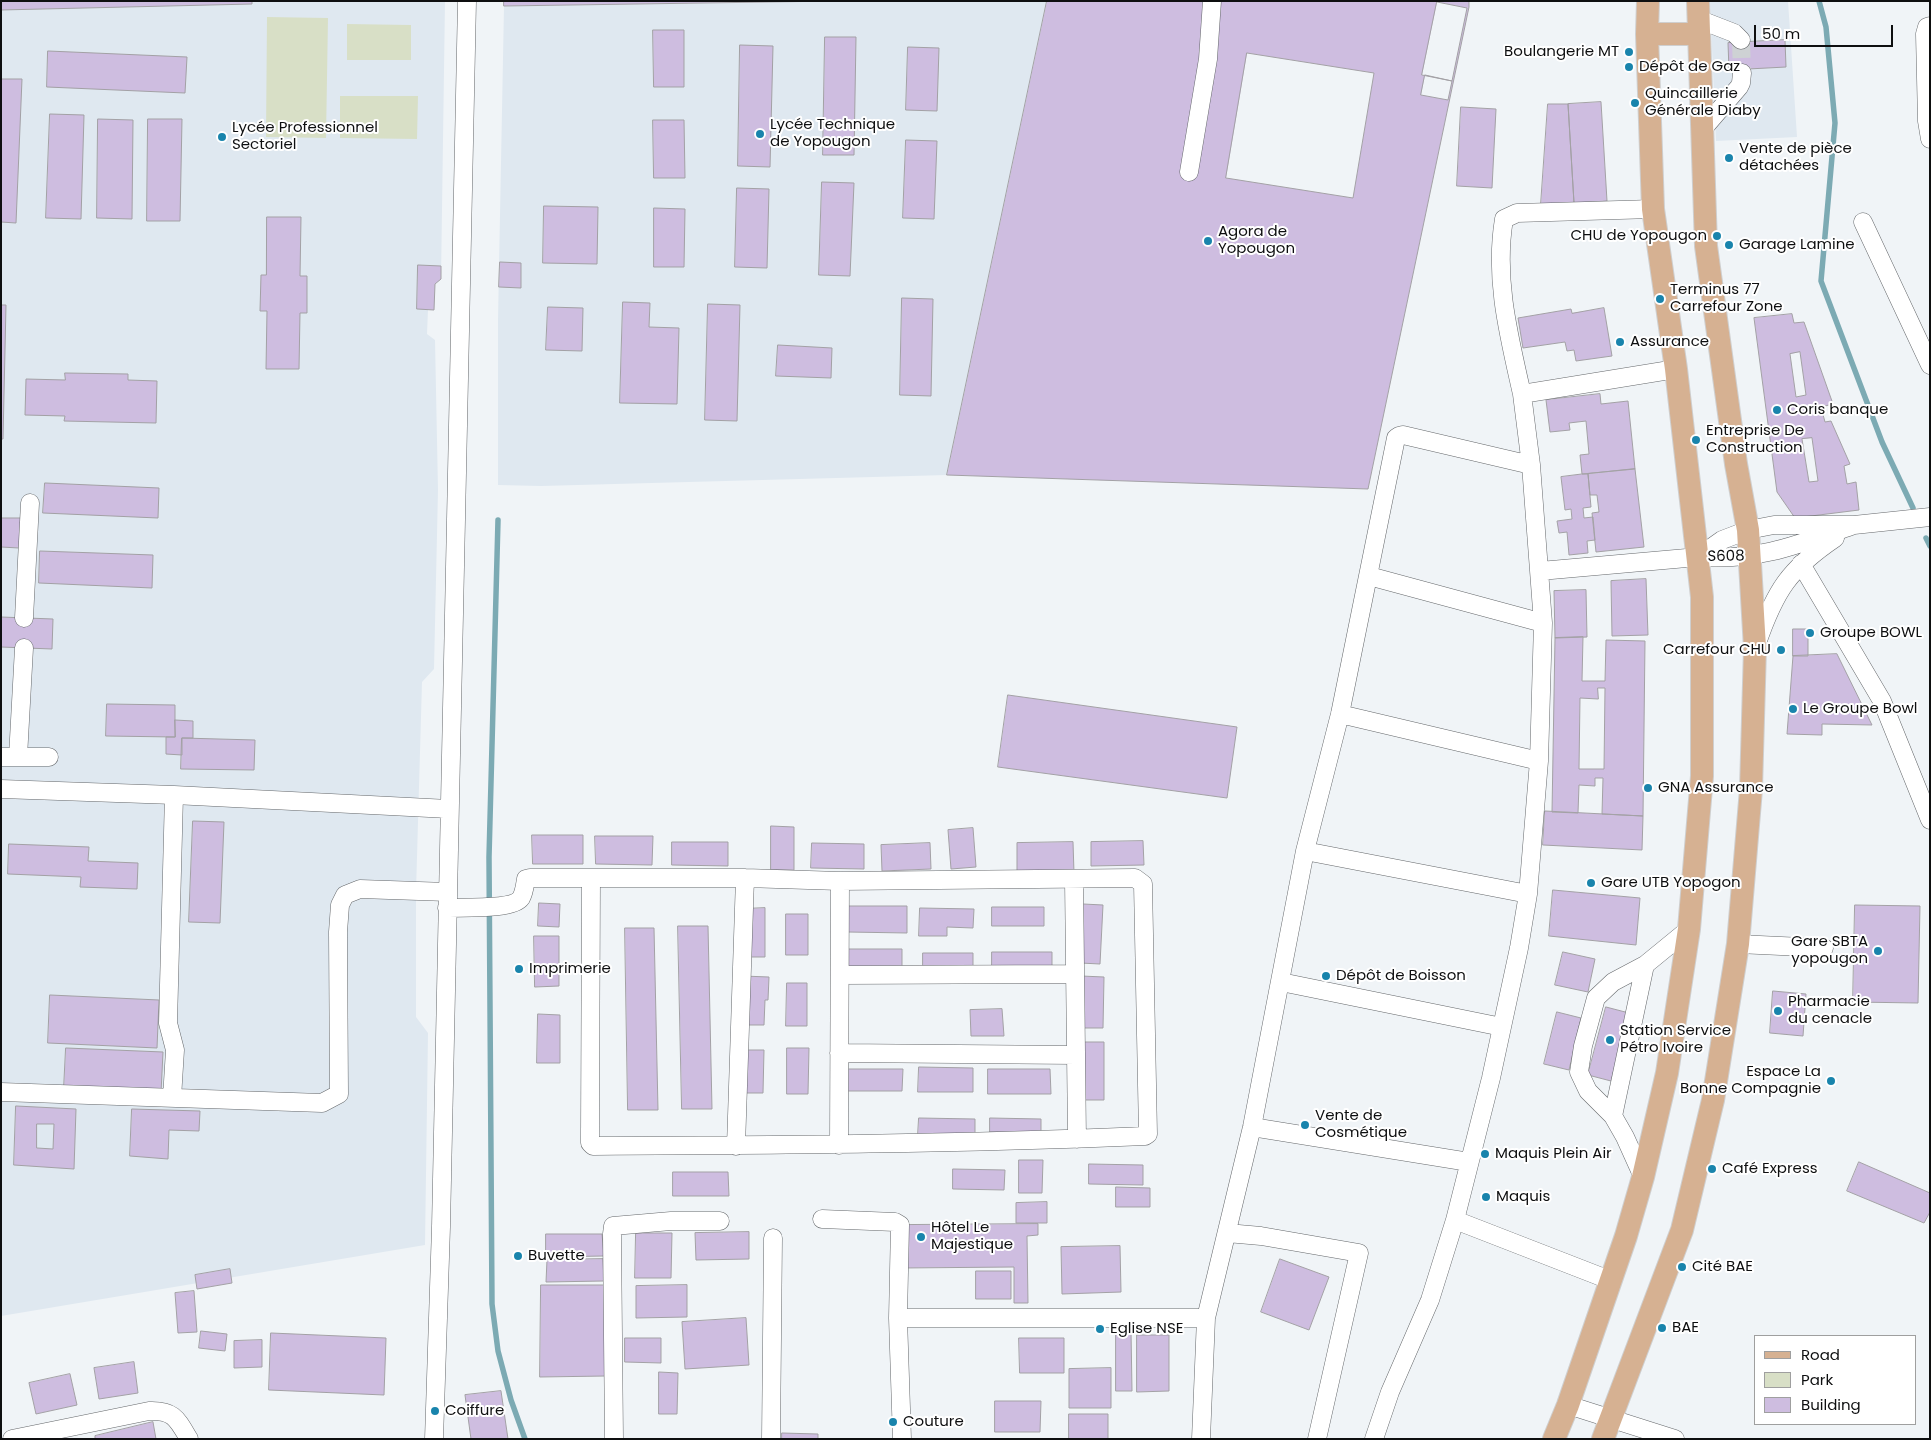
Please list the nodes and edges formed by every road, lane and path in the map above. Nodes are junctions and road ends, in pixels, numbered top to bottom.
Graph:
1 (467, 1) edge
2 (1212, 1) edge
3 (1648, 1) edge
4 (1698, 18) edge
5 (1930, 26) edge
6 (1647, 34) junction
7 (1741, 40) dead end
8 (1742, 73) tunnel mouth
9 (1928, 121) edge
10 (1702, 130) junction
11 (1930, 139) edge
12 (1189, 172) dead end
13 (1653, 209) junction
14 (1863, 222) dead end
15 (1930, 365) edge
16 (1676, 369) junction
17 (1522, 394) junction
18 (1531, 465) junction
19 (30, 503) dead end
20 (1930, 517) edge
21 (1854, 525) junction
22 (1748, 530) junction
23 (1698, 557) junction
24 (1750, 557) junction
25 (1801, 564) junction
26 (1540, 571) junction
27 (1369, 576) junction
28 (24, 618) dead end
29 (1543, 623) junction
30 (24, 648) dead end
31 (1755, 648) junction
32 (1340, 714) junction
33 (10, 757) edge
34 (49, 758) dead end
35 (1539, 761) junction
36 (1, 789) edge
37 (174, 795) junction
38 (449, 810) junction
39 (1930, 820) edge
40 (1305, 851) junction
41 (591, 878) junction
42 (745, 878) junction
43 (1074, 880) junction
44 (840, 881) junction
45 (1528, 894) junction
46 (448, 900) junction
47 (1689, 929) junction
48 (1738, 944) junction
49 (1824, 948) dead end
50 (1645, 965) junction
51 (1075, 974) junction
52 (840, 975) junction
53 (1281, 982) junction
54 (1502, 1027) junction
55 (839, 1053) junction
56 (1076, 1055) junction
57 (1, 1092) edge
58 (172, 1098) junction
59 (1613, 1116) junction
60 (1252, 1127) junction
61 (1077, 1139) junction
62 (839, 1144) junction
63 (736, 1146) junction
64 (1469, 1162) junction
65 (1643, 1177) junction
66 (822, 1219) dead end
67 (1455, 1220) junction
68 (720, 1221) dead end
69 (1227, 1233) junction
70 (773, 1238) dead end
71 (1612, 1281) junction
72 (898, 1318) junction
73 (1206, 1318) junction
74 (1568, 1405) junction
75 (1607, 1429) edge
76 (12, 1439) edge
77 (189, 1439) edge
78 (434, 1439) edge
79 (614, 1439) edge
80 (771, 1439) edge
81 (902, 1439) edge
82 (1201, 1439) edge
83 (1318, 1439) edge
84 (1374, 1439) edge
85 (1554, 1439) edge
86 (1675, 1439) edge

1 - 38 street
2 - 12 street
3 - 6 main road
4 - 6 main road
4 - 7 street
4 - 10 main road
5 - 9 street
6 - 13 main road
8 - 10 street
9 - 11 street
10 - 22 main road
13 - 16 main road
13 - 17 street
14 - 15 street
16 - 17 street
16 - 23 main road
17 - 18 street
18 - 26 street
18 - 27 street
19 - 28 street
20 - 21 street, S608
21 - 22 street, S608
21 - 24 street, S608
21 - 25 street
22 - 23 street, S608
22 - 24 main road
23 - 24 street, S608
23 - 26 street
23 - 47 main road
24 - 31 main road
25 - 31 street
25 - 39 street
26 - 29 street
27 - 29 street
27 - 32 street
29 - 35 street
30 - 33 street
31 - 48 main road
32 - 35 street
32 - 40 street
33 - 34 street
35 - 45 street
36 - 37 street
37 - 38 street
37 - 58 street
38 - 46 street
40 - 45 street
40 - 53 street
41 - 42 street
41 - 46 street
41 - 63 street
42 - 44 street
42 - 63 street
43 - 44 street
43 - 51 street
43 - 61 street
44 - 52 street
45 - 54 street
46 - 58 street
46 - 78 street
47 - 50 street
47 - 65 main road
48 - 49 street
48 - 75 main road
50 - 59 street
50 - 59 street
51 - 52 street
51 - 56 street
52 - 55 street
53 - 54 street
53 - 60 street
54 - 64 street
55 - 56 street
55 - 62 street
56 - 61 street
57 - 58 street
59 - 65 street
60 - 64 street
60 - 69 street
61 - 62 street
62 - 63 street
64 - 67 street
65 - 71 main road
66 - 72 street
67 - 71 street
67 - 84 street
68 - 79 street
69 - 73 street
69 - 83 street
70 - 80 street
71 - 74 main road
72 - 73 street
72 - 81 street
73 - 82 street
74 - 75 street
74 - 85 main road
75 - 86 street
76 - 77 street

